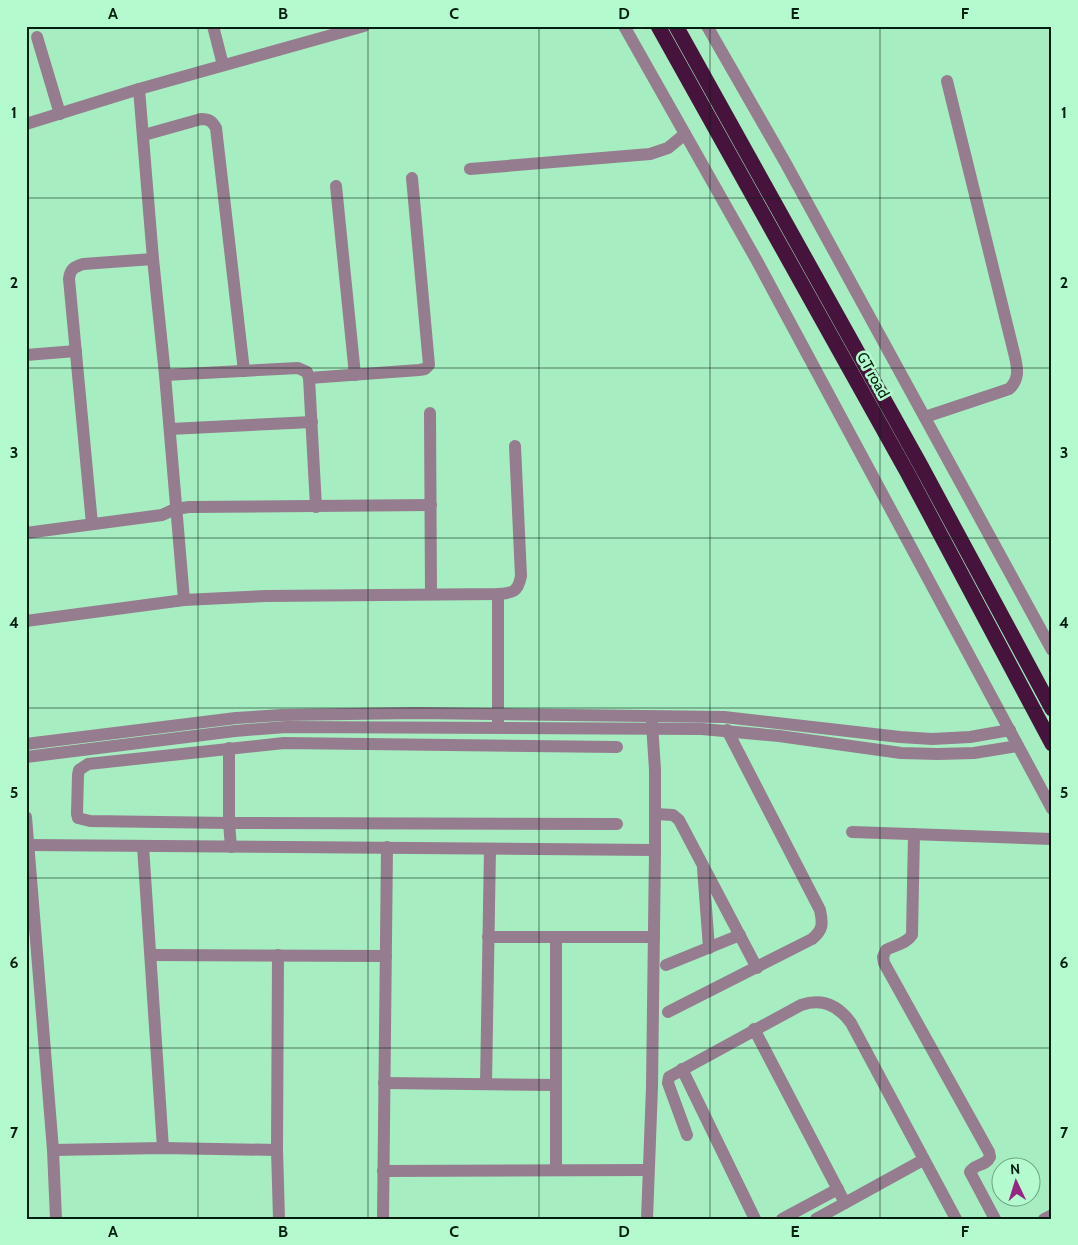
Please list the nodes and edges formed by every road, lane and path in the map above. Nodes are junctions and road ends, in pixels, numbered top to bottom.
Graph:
1 (213, 26) edge
2 (624, 26) edge
3 (658, 26) edge
4 (676, 26) edge
5 (707, 26) edge
6 (360, 27) edge
7 (37, 37) dead end
8 (223, 65) junction
9 (947, 81) dead end
10 (140, 89) junction
11 (60, 114) junction
12 (26, 124) edge
13 (685, 134) junction
14 (144, 135) junction
15 (470, 169) dead end
16 (412, 178) dead end
17 (336, 186) dead end
18 (153, 259) junction
19 (76, 351) junction
20 (26, 355) edge
21 (244, 371) junction
22 (165, 375) junction
23 (355, 375) junction
24 (309, 378) junction
25 (430, 413) dead end
26 (925, 418) junction
27 (312, 422) junction
28 (170, 428) junction
29 (514, 446) dead end
30 (431, 505) junction
31 (316, 507) junction
32 (175, 509) junction
33 (92, 524) junction
34 (26, 533) edge
35 (431, 594) junction
36 (498, 594) junction
37 (184, 600) junction
38 (26, 621) edge
39 (1051, 645) edge
40 (1052, 710) edge
41 (498, 715) junction
42 (651, 715) junction
43 (498, 729) junction
44 (652, 730) junction
45 (727, 730) junction
46 (1010, 730) junction
47 (26, 744) edge
48 (1052, 744) edge
49 (1018, 746) junction
50 (617, 747) dead end
51 (229, 748) junction
52 (26, 757) edge
53 (1052, 809) edge
54 (655, 814) junction
55 (26, 817) edge
56 (229, 823) junction
57 (616, 824) dead end
58 (852, 832) dead end
59 (914, 834) junction
60 (1052, 840) edge
61 (28, 845) junction
62 (143, 846) junction
63 (231, 846) junction
64 (388, 847) junction
65 (490, 849) junction
66 (656, 850) junction
67 (703, 863) junction
68 (740, 935) junction
69 (556, 937) junction
70 (654, 937) junction
71 (488, 938) junction
72 (709, 948) junction
73 (151, 955) junction
74 (278, 955) junction
75 (386, 956) junction
76 (666, 965) dead end
77 (757, 968) junction
78 (668, 1012) dead end
79 (754, 1029) junction
80 (682, 1069) junction
81 (384, 1082) junction
82 (486, 1084) junction
83 (556, 1085) junction
84 (686, 1135) dead end
85 (163, 1148) junction
86 (52, 1150) junction
87 (276, 1150) junction
88 (923, 1160) junction
89 (556, 1170) junction
90 (648, 1170) junction
91 (383, 1171) junction
92 (838, 1189) junction
93 (845, 1203) junction
94 (1052, 1215) edge
95 (56, 1219) edge
96 (279, 1219) edge
97 (383, 1219) edge
98 (647, 1219) edge
99 (755, 1219) edge
100 (782, 1219) edge
101 (816, 1219) edge
102 (956, 1219) edge
103 (994, 1219) edge
104 (1044, 1219) edge

1 - 8 street
2 - 13 street
3 - 48 highway, GT road
4 - 40 highway, GT road
5 - 26 street
6 - 8 street
7 - 11 street
8 - 10 street
9 - 26 street
10 - 11 street
10 - 14 street
11 - 12 street
13 - 15 street
13 - 46 street
14 - 18 street
14 - 21 street
16 - 23 street
17 - 23 street
18 - 19 street
18 - 22 street
19 - 20 street
19 - 33 street
21 - 22 street
21 - 24 street
22 - 28 street
23 - 24 street
24 - 27 street
25 - 30 street
26 - 39 street
27 - 28 street
27 - 31 street
28 - 32 street
29 - 36 street
30 - 31 street
30 - 35 street
31 - 32 street
32 - 33 street
32 - 37 street
33 - 34 street
35 - 36 street
35 - 37 street
36 - 41 street
37 - 38 street
41 - 42 street
41 - 43 street
41 - 47 street
42 - 44 street
42 - 46 street
43 - 44 street
43 - 52 street
44 - 45 street
44 - 54 street
45 - 49 street
45 - 77 street
46 - 49 street
49 - 53 street
50 - 51 street
51 - 56 street
51 - 56 street
54 - 66 street
54 - 67 street
55 - 61 street
56 - 57 street
56 - 63 street
58 - 59 street
59 - 60 street
59 - 103 street
61 - 62 street
61 - 86 street
62 - 63 street
62 - 73 street
63 - 64 street
64 - 65 street
64 - 75 street
65 - 66 street
65 - 71 street
66 - 70 street
67 - 68 street
67 - 72 street
68 - 72 street
68 - 77 street
69 - 70 street
69 - 71 street
69 - 83 street
70 - 90 street
71 - 82 street
72 - 76 street
73 - 74 street
73 - 85 street
74 - 75 street
74 - 87 street
75 - 81 street
77 - 78 street
79 - 80 street
79 - 88 street
79 - 92 street
80 - 84 street
80 - 99 street
81 - 82 street
81 - 91 street
82 - 83 street
83 - 89 street
85 - 86 street
85 - 87 street
86 - 95 street
87 - 96 street
88 - 93 street
88 - 102 street
89 - 90 street
89 - 91 street
90 - 98 street
91 - 97 street
92 - 93 street
92 - 100 street
93 - 101 street
94 - 104 street

